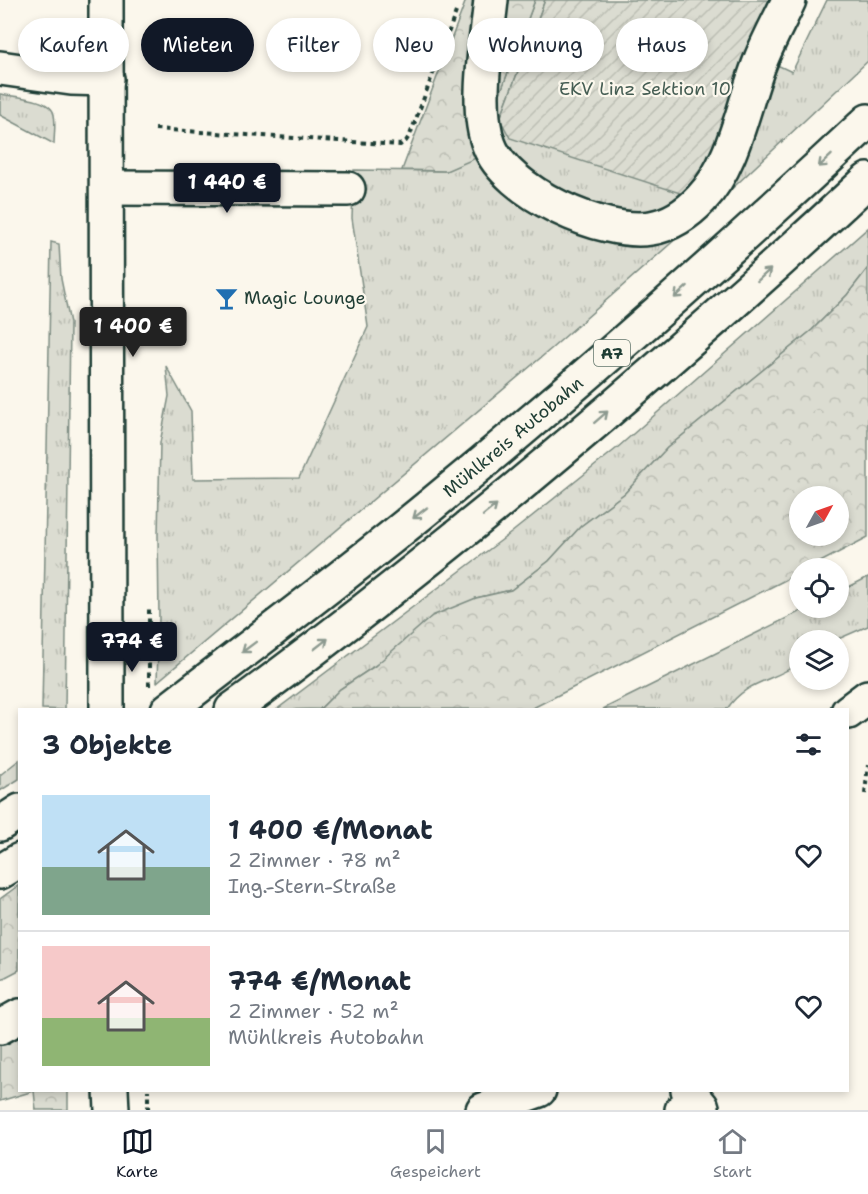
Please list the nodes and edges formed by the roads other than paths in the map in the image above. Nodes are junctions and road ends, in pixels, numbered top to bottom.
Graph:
1 (106, 0) edge
2 (491, 0) edge
3 (789, 0) edge
4 (0, 68) edge
5 (106, 79) junction
6 (868, 121) edge
7 (868, 180) edge
8 (107, 188) junction
9 (348, 189) dead end
10 (868, 697) edge
11 (158, 698) edge
12 (107, 708) edge
13 (235, 708) edge
14 (849, 711) edge
15 (18, 812) edge
16 (0, 824) edge
17 (18, 861) edge
18 (0, 872) edge
19 (18, 1017) edge
20 (0, 1027) edge
21 (111, 1092) edge
22 (533, 1092) edge
23 (111, 1110) edge
24 (483, 1110) edge

1 - 5 main road
2 - 3 main road
4 - 5 main road
5 - 8 main road
6 -> 11 main road, Mühlkreis Autobahn / A7
13 -> 7 main road, A7
8 - 9 main road
8 - 12 main road
10 - 14 main road
15 - 16 main road
17 - 18 main road
19 - 20 main road
21 - 23 main road
22 - 24 main road

